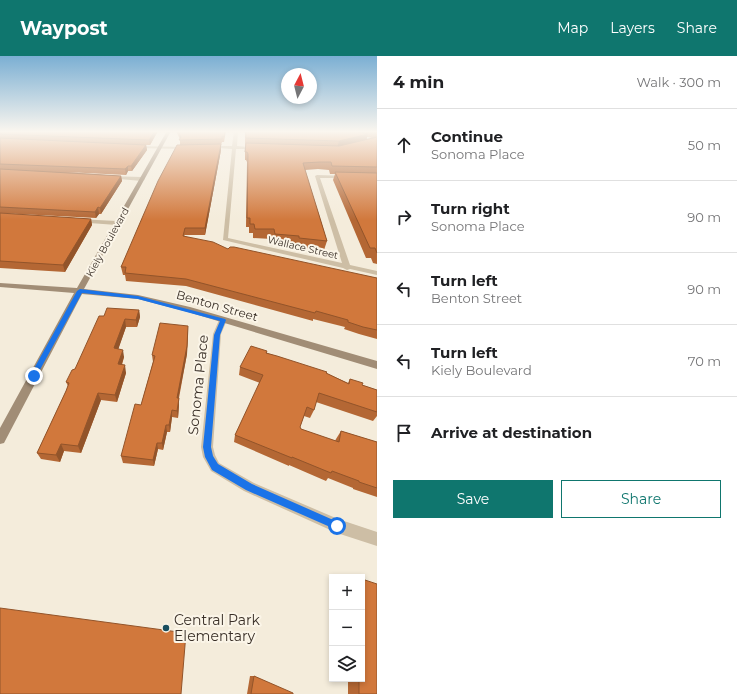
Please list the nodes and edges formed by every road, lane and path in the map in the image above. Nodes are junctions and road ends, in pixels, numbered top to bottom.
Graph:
1 (153, 161) edge
2 (233, 161) edge
3 (99, 177) edge
4 (355, 177) edge
5 (142, 179) junction
6 (71, 220) edge
7 (117, 223) junction
8 (347, 268) junction
9 (377, 274) edge
10 (0, 285) edge
11 (80, 291) junction
12 (224, 320) junction
13 (377, 365) edge
14 (0, 439) edge
15 (377, 539) edge

1 - 5 main road, Kiely Boulevard
2 - 8 street, Wallace Street
3 - 5 street
4 - 8 street
5 - 7 main road, Kiely Boulevard
6 - 7 street
7 - 11 main road, Kiely Boulevard
8 - 9 street, Wallace Street
10 - 11 main road, Benton Street
11 - 12 main road, Benton Street
11 - 14 main road, Kiely Boulevard
12 - 13 main road, Benton Street
12 - 15 street, Sonoma Place

